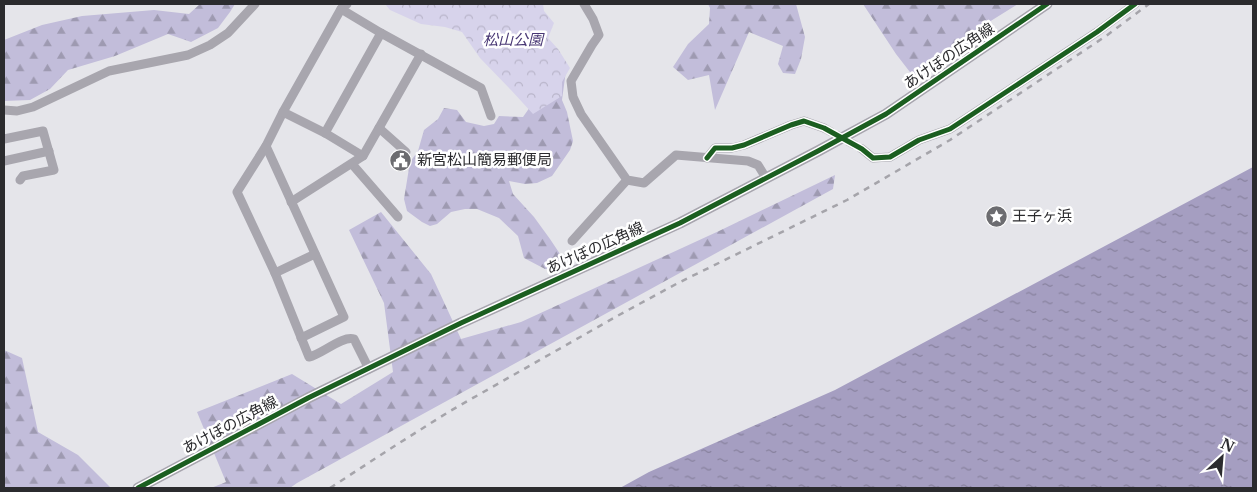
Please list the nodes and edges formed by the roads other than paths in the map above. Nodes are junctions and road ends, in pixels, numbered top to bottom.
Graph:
1 (255, 4) edge
2 (584, 4) edge
3 (1047, 4) edge
4 (1135, 4) edge
5 (344, 6) edge
6 (381, 33) junction
7 (421, 54) junction
8 (4, 110) edge
9 (283, 112) junction
10 (491, 116) dead end
11 (379, 128) junction
12 (824, 128) tunnel mouth
13 (325, 133) junction
14 (4, 139) edge
15 (266, 146) junction
16 (862, 149) tunnel mouth
17 (49, 151) junction
18 (406, 152) dead end
19 (363, 156) junction
20 (707, 158) junction
21 (4, 161) edge
22 (352, 164) junction
23 (766, 178) junction
24 (20, 180) dead end
25 (627, 180) junction
26 (292, 202) junction
27 (398, 217) dead end
28 (572, 241) dead end
29 (315, 254) junction
30 (275, 273) junction
31 (301, 338) junction
32 (368, 368) junction
33 (138, 488) edge

1 - 8 street
2 - 25 street
3 - 23 main road, あけぼの広角線
4 - 16 street
5 - 6 street
5 - 9 street
6 - 7 street
6 - 13 street
7 - 10 street
7 - 11 street
9 - 13 street
9 - 15 street
11 - 18 street
11 - 19 street
12 - 20 street
13 - 19 street
14 - 17 street
15 - 26 street
15 - 30 street
17 - 21 street
17 - 24 street
19 - 22 street
20 - 23 street
20 - 25 street
22 - 26 street
22 - 27 street
23 - 32 main road, あけぼの広角線
25 - 28 street
26 - 29 street
29 - 30 street
29 - 31 street
30 - 31 street
31 - 32 street
32 - 33 main road, あけぼの広角線

